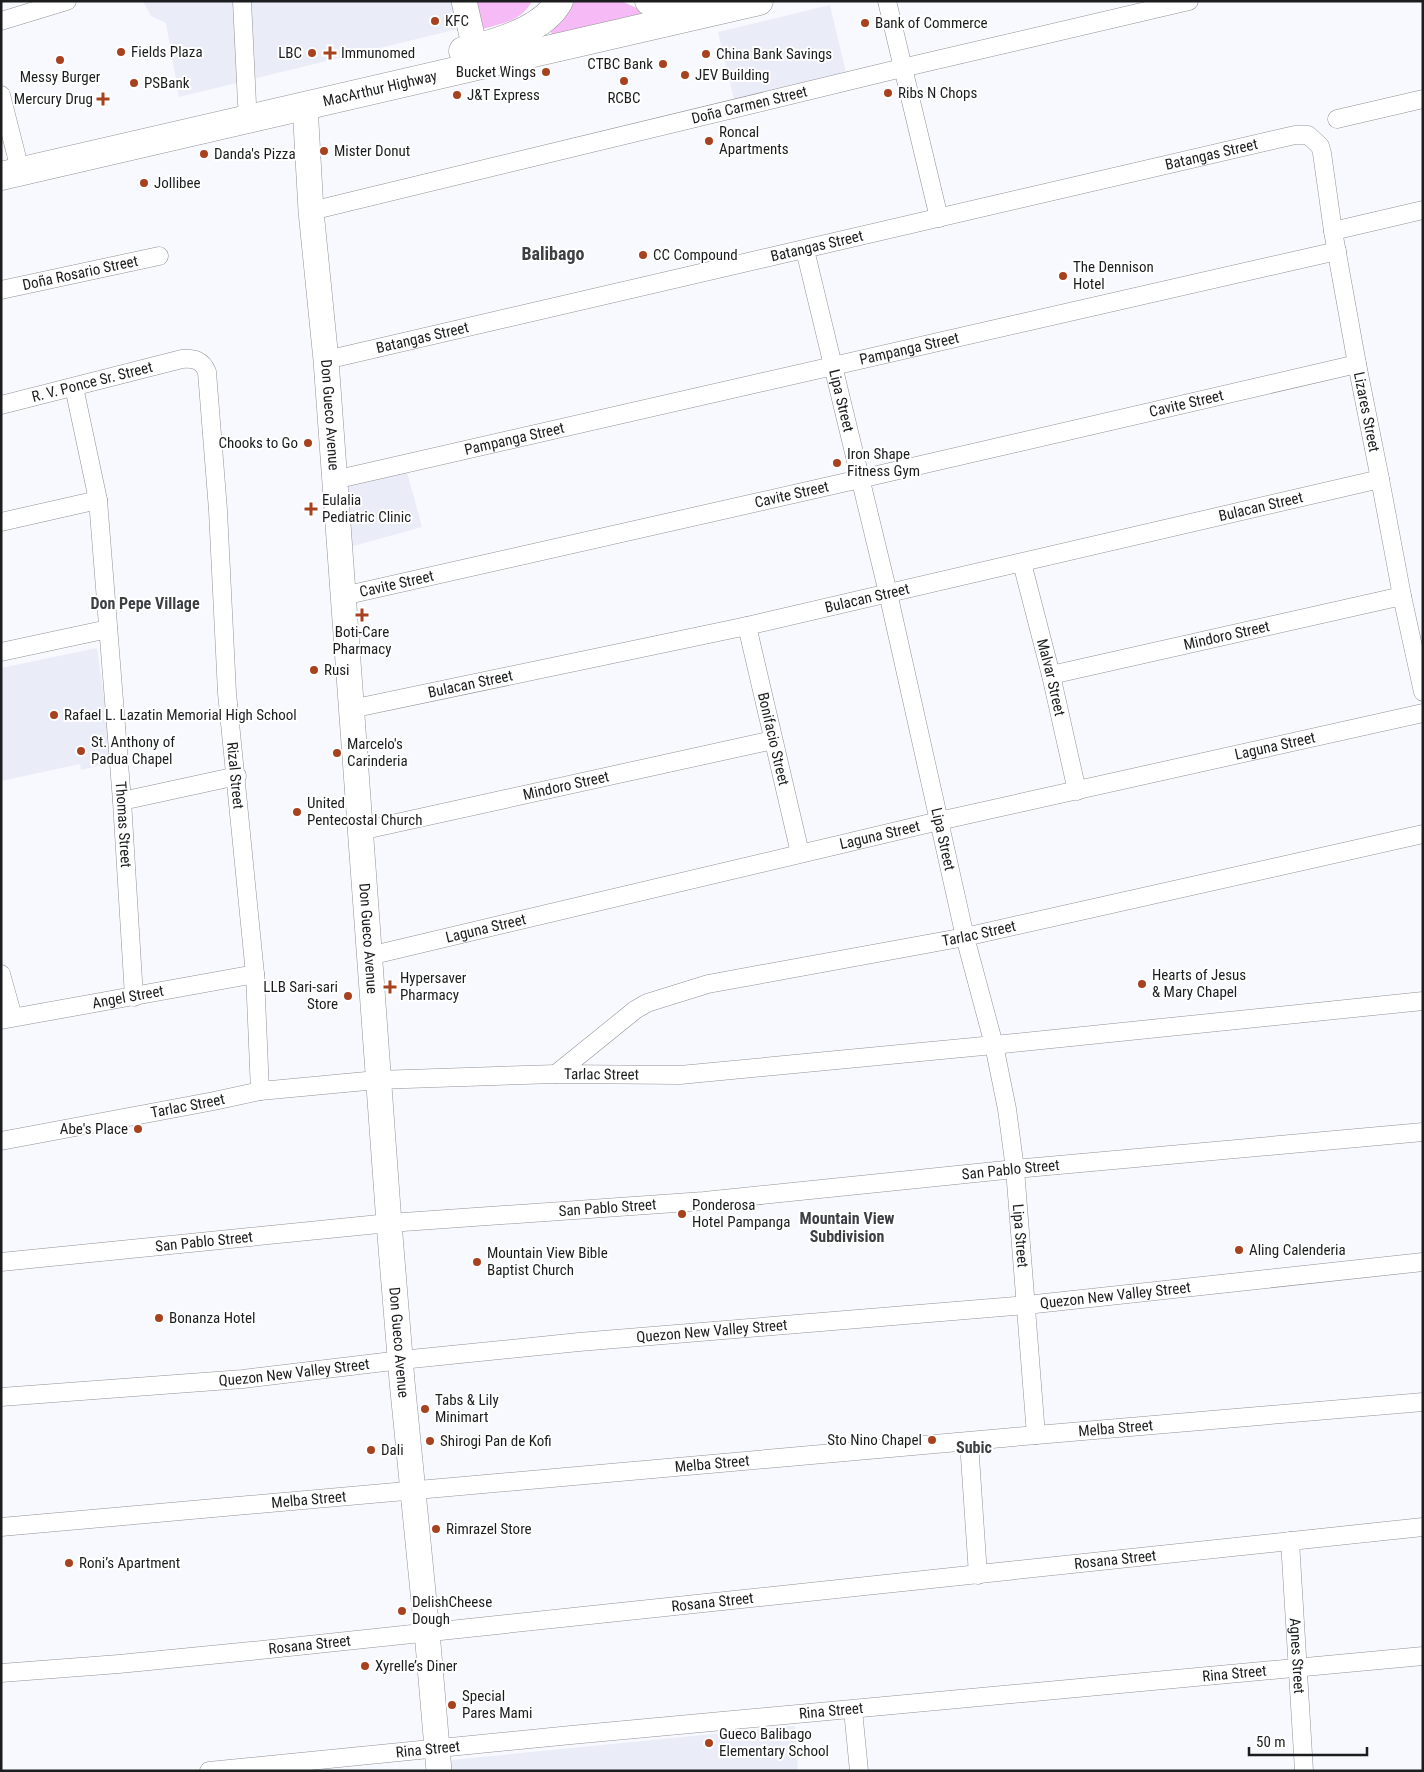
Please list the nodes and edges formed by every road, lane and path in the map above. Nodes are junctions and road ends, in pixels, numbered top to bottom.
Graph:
1 (67, 1) edge
2 (242, 1) edge
3 (464, 1) edge
4 (559, 1) edge
5 (649, 1) edge
6 (887, 1) edge
7 (1190, 1) edge
8 (739, 5) edge
9 (1, 21) edge
10 (475, 49) junction
11 (902, 68) junction
12 (1, 95) edge
13 (1423, 98) edge
14 (247, 104) junction
15 (305, 105) junction
16 (1337, 119) dead end
17 (1308, 135) joint
18 (6, 165) edge
19 (1423, 210) edge
20 (311, 211) junction
21 (939, 218) junction
22 (1333, 231) junction
23 (805, 250) junction
24 (1337, 250) junction
25 (159, 256) dead end
26 (1, 290) edge
27 (182, 359) joint
28 (326, 360) junction
29 (1357, 364) junction
30 (833, 365) junction
31 (74, 387) junction
32 (1, 405) edge
33 (1380, 479) junction
34 (334, 480) junction
35 (860, 480) junction
36 (98, 500) junction
37 (1, 522) edge
38 (1022, 562) junction
39 (888, 593) junction
40 (343, 596) junction
41 (1402, 596) junction
42 (747, 626) junction
43 (108, 629) junction
44 (1, 652) edge
45 (1052, 675) junction
46 (1423, 692) edge
47 (351, 709) junction
48 (1423, 714) edge
49 (773, 740) junction
50 (237, 776) junction
51 (1077, 791) junction
52 (122, 801) junction
53 (939, 821) junction
54 (360, 831) junction
55 (1423, 834) edge
56 (800, 853) junction
57 (965, 937) junction
58 (369, 956) junction
59 (1, 974) edge
60 (255, 974) junction
61 (134, 996) junction
62 (1423, 1001) edge
63 (7, 1018) edge
64 (994, 1045) junction
65 (556, 1074) junction
66 (377, 1080) junction
67 (260, 1091) junction
68 (1423, 1132) edge
69 (1, 1141) edge
70 (1015, 1170) junction
71 (389, 1223) junction
72 (1, 1262) edge
73 (1423, 1262) edge
74 (1026, 1305) junction
75 (401, 1360) junction
76 (1, 1397) edge
77 (1423, 1402) edge
78 (1036, 1435) junction
79 (969, 1442) junction
80 (414, 1491) junction
81 (1, 1527) edge
82 (1423, 1527) edge
83 (1290, 1540) junction
84 (978, 1575) junction
85 (427, 1632) junction
86 (1423, 1656) edge
87 (1297, 1668) junction
88 (1, 1672) edge
89 (853, 1710) junction
90 (438, 1760) edge
91 (209, 1771) edge
92 (859, 1771) edge
93 (1304, 1771) edge

1 - 9 street
2 - 14 street
3 - 10 main road
4 - 10 highway, MacArthur Highway
5 - 8 highway
6 - 11 street
7 - 11 street, Doña Carmen Street
8 - 15 highway, MacArthur Highway
10 - 14 highway, MacArthur Highway
11 - 20 street, Doña Carmen Street
11 - 21 street
12 - 18 street
13 - 16 street
14 - 18 highway, MacArthur Highway
15 - 18 highway, MacArthur Highway
15 - 20 main road, Don Gueco Avenue
17 - 21 street, Batangas Street
17 - 22 street, Lizares Street
19 - 22 street
20 - 28 main road, Don Gueco Avenue
21 - 23 street, Batangas Street
22 - 24 street, Lizares Street
23 - 28 street, Batangas Street
23 - 30 street, Lipa Street
24 - 29 street, Lizares Street
24 - 30 street, Pampanga Street
25 - 26 street, Doña Rosario Street
27 - 31 street, R. V. Ponce Sr. Street
27 - 50 street, Rizal Street
28 - 34 main road, Don Gueco Avenue
29 - 33 street, Lizares Street
29 - 35 street, Cavite Street
30 - 34 street, Pampanga Street
30 - 35 street, Lipa Street
31 - 32 street, R. V. Ponce Sr. Street
31 - 36 street, Thomas Street
33 - 38 street, Bulacan Street
33 - 41 street, Lizares Street
34 - 40 main road, Don Gueco Avenue
35 - 39 street, Lipa Street
35 - 40 street, Cavite Street
36 - 37 street
36 - 43 street, Thomas Street
38 - 39 street, Bulacan Street
38 - 45 street, Malvar Street
39 - 42 street, Bulacan Street
39 - 53 street, Lipa Street
40 - 47 main road, Don Gueco Avenue
41 - 45 street, Mindoro Street
41 - 46 street, Lizares Street
42 - 47 street, Bulacan Street
42 - 49 street, Bonifacio Street
43 - 44 street
43 - 52 street, Thomas Street
45 - 51 street, Malvar Street
47 - 54 main road, Don Gueco Avenue
48 - 51 street, Laguna Street
49 - 54 street, Mindoro Street
49 - 56 street, Bonifacio Street
50 - 52 street
50 - 60 street, Rizal Street
51 - 53 street, Laguna Street
52 - 61 street, Thomas Street
53 - 56 street, Laguna Street
53 - 57 street, Lipa Street
54 - 58 main road, Don Gueco Avenue
55 - 57 street, Tarlac Street
56 - 58 street, Laguna Street
57 - 64 street, Lipa Street
57 - 65 street, Tarlac Street
58 - 66 main road, Don Gueco Avenue
59 - 63 street
60 - 61 street, Angel Street
60 - 67 street, Rizal Street
61 - 63 street, Angel Street
62 - 64 street, Tarlac Street
64 - 65 street, Tarlac Street
64 - 70 street, Lipa Street
65 - 66 street, Tarlac Street
66 - 67 street, Tarlac Street
66 - 71 main road, Don Gueco Avenue
67 - 69 street, Tarlac Street
68 - 70 street, San Pablo Street
70 - 71 street, San Pablo Street
70 - 74 street, Lipa Street
71 - 72 street, San Pablo Street
71 - 75 main road, Don Gueco Avenue
73 - 74 street, Quezon New Valley Street
74 - 75 street, Quezon New Valley Street
74 - 78 street, Lipa Street
75 - 76 street, Quezon New Valley Street
75 - 80 main road, Don Gueco Avenue
77 - 78 street, Melba Street
78 - 79 street, Melba Street
79 - 80 street, Melba Street
79 - 84 street
80 - 81 street, Melba Street
80 - 85 main road, Don Gueco Avenue
82 - 83 street, Rosana Street
83 - 84 street, Rosana Street
83 - 87 street, Agnes Street
84 - 85 street, Rosana Street
85 - 88 street, Rosana Street
85 - 90 main road, Don Gueco Avenue
86 - 87 street, Rina Street
87 - 89 street, Rina Street
87 - 93 street, Agnes Street
89 - 90 street, Rina Street
89 - 92 street
90 - 91 street, Rina Street

